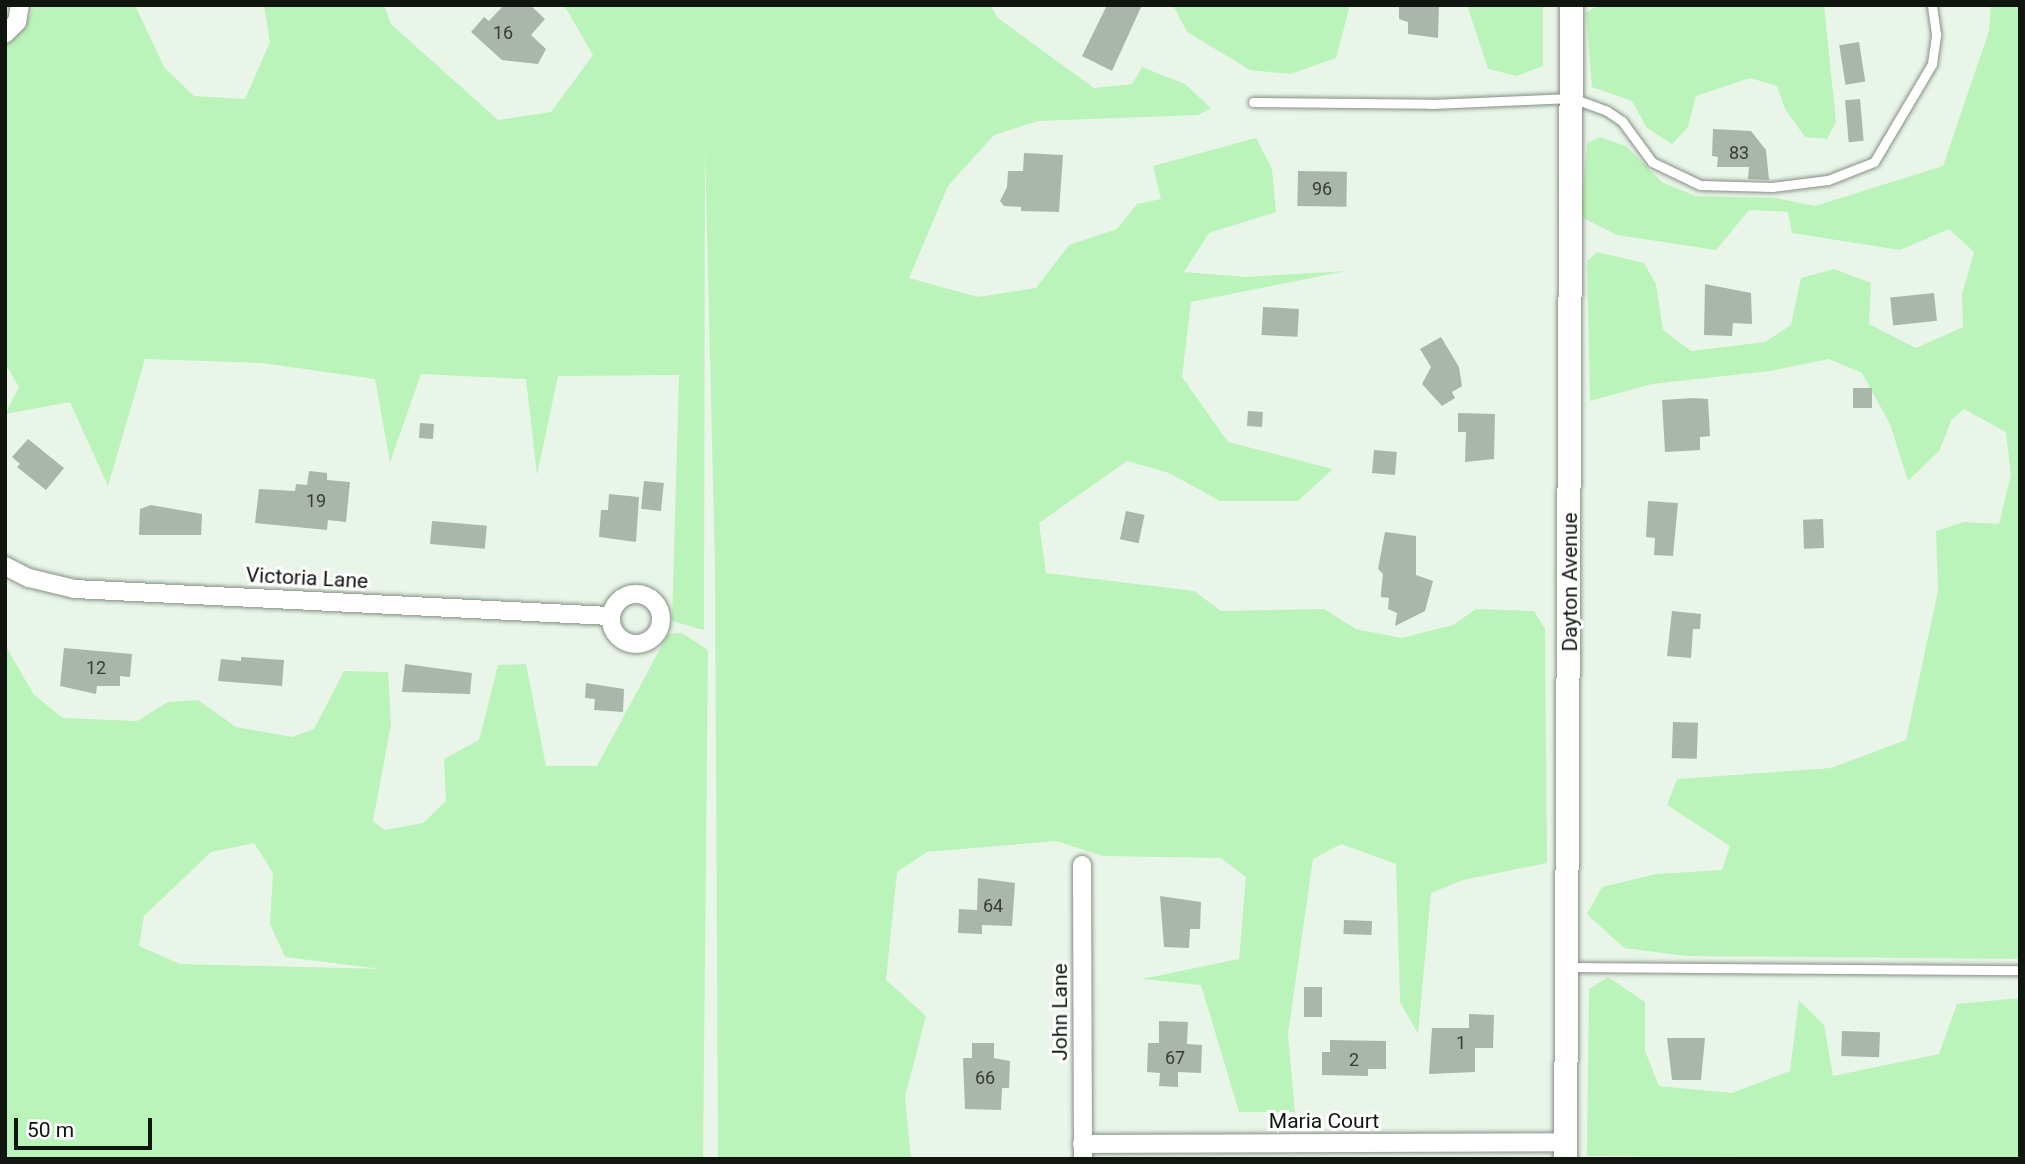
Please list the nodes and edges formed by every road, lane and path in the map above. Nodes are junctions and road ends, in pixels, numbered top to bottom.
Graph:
1 (20, 5) edge
2 (1571, 5) edge
3 (1932, 5) edge
4 (5, 34) edge
5 (1572, 98) junction
6 (1253, 102) dead end
7 (5, 566) edge
8 (610, 616) dead end
9 (1082, 865) dead end
10 (1567, 967) junction
11 (2020, 970) edge
12 (1565, 1150) edge
13 (1082, 1152) edge

1 - 4 street
2 - 5 street, Dayton Avenue
3 - 5 lane
5 - 6 lane
5 - 10 street, Dayton Avenue
7 - 8 street, Victoria Lane
9 - 13 street, John Lane
10 - 11 lane
10 - 12 street, Dayton Avenue
12 - 13 street, Maria Court

